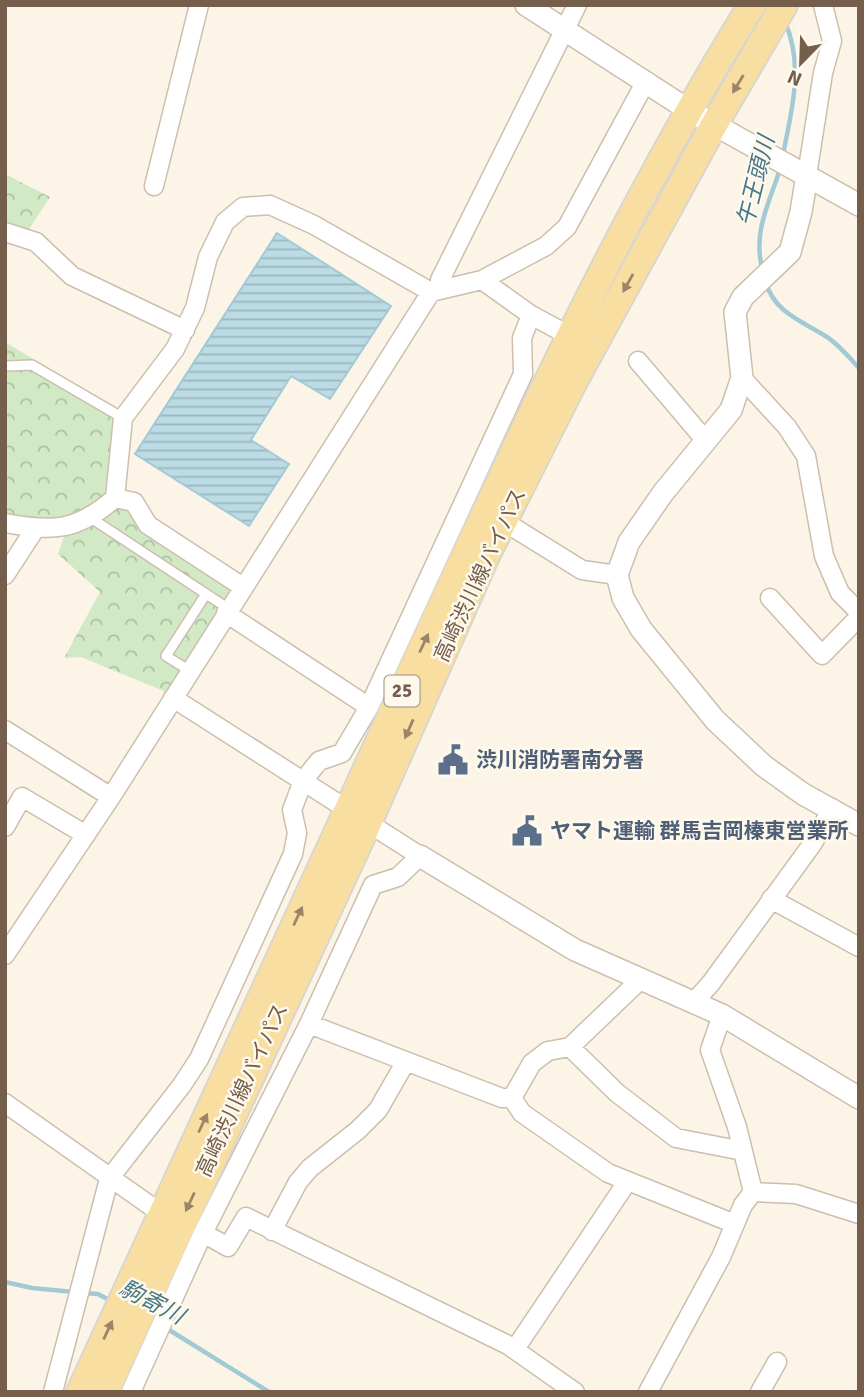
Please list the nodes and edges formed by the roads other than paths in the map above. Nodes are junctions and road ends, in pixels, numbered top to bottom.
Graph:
1 (199, 5) edge
2 (526, 5) edge
3 (577, 5) edge
4 (752, 5) edge
5 (823, 5) edge
6 (778, 15) edge
7 (564, 30) junction
8 (646, 81) junction
9 (690, 111) junction
10 (715, 123) junction
11 (807, 174) junction
12 (154, 186) dead end
13 (859, 205) edge
14 (5, 232) edge
15 (482, 280) junction
16 (436, 291) junction
17 (531, 315) junction
18 (185, 330) junction
19 (569, 335) junction
20 (638, 361) dead end
21 (6, 366) edge
22 (743, 378) junction
23 (123, 418) junction
24 (706, 441) junction
25 (115, 498) junction
26 (91, 518) junction
27 (503, 521) junction
28 (5, 523) edge
29 (35, 528) junction
30 (5, 575) edge
31 (617, 575) junction
32 (243, 587) junction
33 (206, 594) junction
34 (770, 598) dead end
35 (228, 611) junction
36 (859, 612) edge
37 (859, 617) edge
38 (190, 671) junction
39 (173, 698) junction
40 (369, 707) junction
41 (5, 730) edge
42 (303, 781) junction
43 (111, 797) junction
44 (12, 799) edge
45 (832, 808) junction
46 (357, 816) junction
47 (859, 825) edge
48 (5, 827) edge
49 (86, 835) junction
50 (420, 856) junction
51 (771, 899) junction
52 (859, 947) edge
53 (5, 955) edge
54 (640, 979) junction
55 (694, 1002) junction
56 (722, 1015) junction
57 (309, 1024) junction
58 (570, 1047) junction
59 (405, 1063) junction
60 (512, 1098) junction
61 (859, 1098) edge
62 (5, 1103) edge
63 (743, 1151) junction
64 (109, 1179) junction
65 (627, 1182) junction
66 (753, 1192) junction
67 (162, 1214) junction
68 (859, 1214) edge
69 (735, 1224) junction
70 (272, 1231) junction
71 (203, 1233) junction
72 (514, 1349) junction
73 (777, 1363) dead end
74 (53, 1392) edge
75 (80, 1392) edge
76 (105, 1392) edge
77 (131, 1392) edge
78 (575, 1392) edge
79 (648, 1392) edge
80 (760, 1392) edge

1 - 12 street
2 - 7 street
3 - 7 street
4 - 9 main road, 高崎渋川線バイパス / 25
5 - 11 street
6 -> 10 main road, 高崎渋川線バイパス / 25
7 - 8 street
7 - 16 street
8 - 9 street
8 - 15 street
9 - 10 street
9 - 19 main road, 高崎渋川線バイパス / 25
10 - 11 street
10 -> 27 main road, 高崎渋川線バイパス / 25
11 - 13 street
11 - 22 street
14 - 18 street
15 - 16 street
15 - 17 street
16 - 18 street
16 - 32 street
17 - 19 street
17 - 40 street
18 - 23 street
46 -> 19 main road, 高崎渋川線バイパス / 25
20 - 24 street
21 - 23 lane
22 - 24 street
22 - 36 street
23 - 25 street
24 - 31 street
25 - 26 street
25 - 32 street
26 - 29 street
26 - 33 lane
27 - 31 street
27 -> 46 main road, 高崎渋川線バイパス / 25
28 - 29 street
29 - 30 street
31 - 45 street
32 - 35 street
33 - 35 lane
33 - 38 lane
34 - 37 street
35 - 38 street
35 - 40 street
38 - 39 street
39 - 42 street
39 - 43 street
40 - 42 street
41 - 43 street
42 - 46 street
42 - 64 street
43 - 49 street
44 - 48 street
44 - 49 street
45 - 47 street
45 - 51 street
46 - 50 street
67 -> 46 main road, 高崎渋川線バイパス / 25
46 -> 76 main road, 高崎渋川線バイパス / 25
49 - 53 street
50 - 54 street
50 - 57 street
51 - 52 street
51 - 55 street
54 - 55 street
54 - 58 street
55 - 56 street
56 - 61 street
56 - 63 street
57 - 59 street
57 - 71 street
58 - 60 street
58 - 63 street
59 - 60 street
59 - 70 street
60 - 65 street
62 - 64 street
63 - 66 street
64 - 67 street
64 - 74 street
65 - 69 street
65 - 72 street
66 - 68 street
66 - 69 street
75 -> 67 main road, 高崎渋川線バイパス / 25
69 - 79 street
70 - 71 street
70 - 72 street
71 - 77 street
72 - 78 street
73 - 80 street

